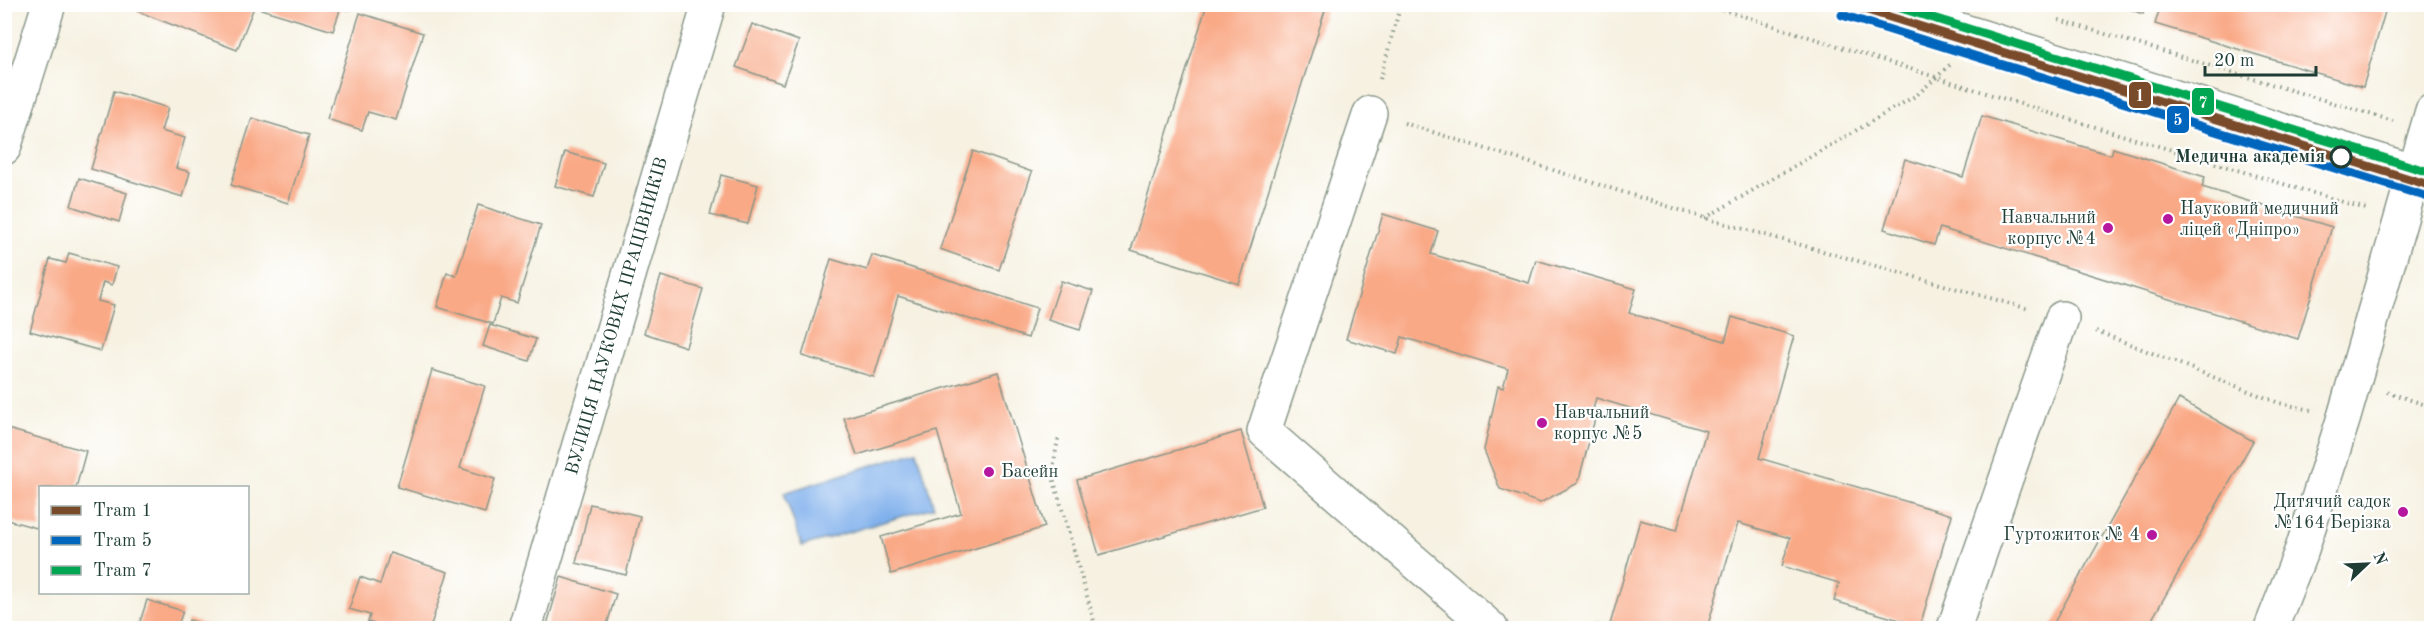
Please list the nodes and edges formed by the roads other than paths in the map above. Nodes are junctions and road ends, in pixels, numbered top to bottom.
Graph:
1 (49, 4) edge
2 (709, 4) edge
3 (1877, 4) edge
4 (11, 106) edge
5 (1370, 113) road end
6 (2428, 121) edge
7 (4, 148) edge
8 (2423, 174) edge
9 (2062, 318) road end
10 (525, 628) edge
11 (1491, 628) edge
12 (1954, 628) edge
13 (2271, 628) edge

1 - 4 street
2 - 10 street, ВУЛИЦЯ НАУКОВИХ ПРАЦІВНИКІВ
3 - 8 street
4 - 7 street
5 - 11 street
6 - 8 street
8 - 13 street
9 - 12 street

